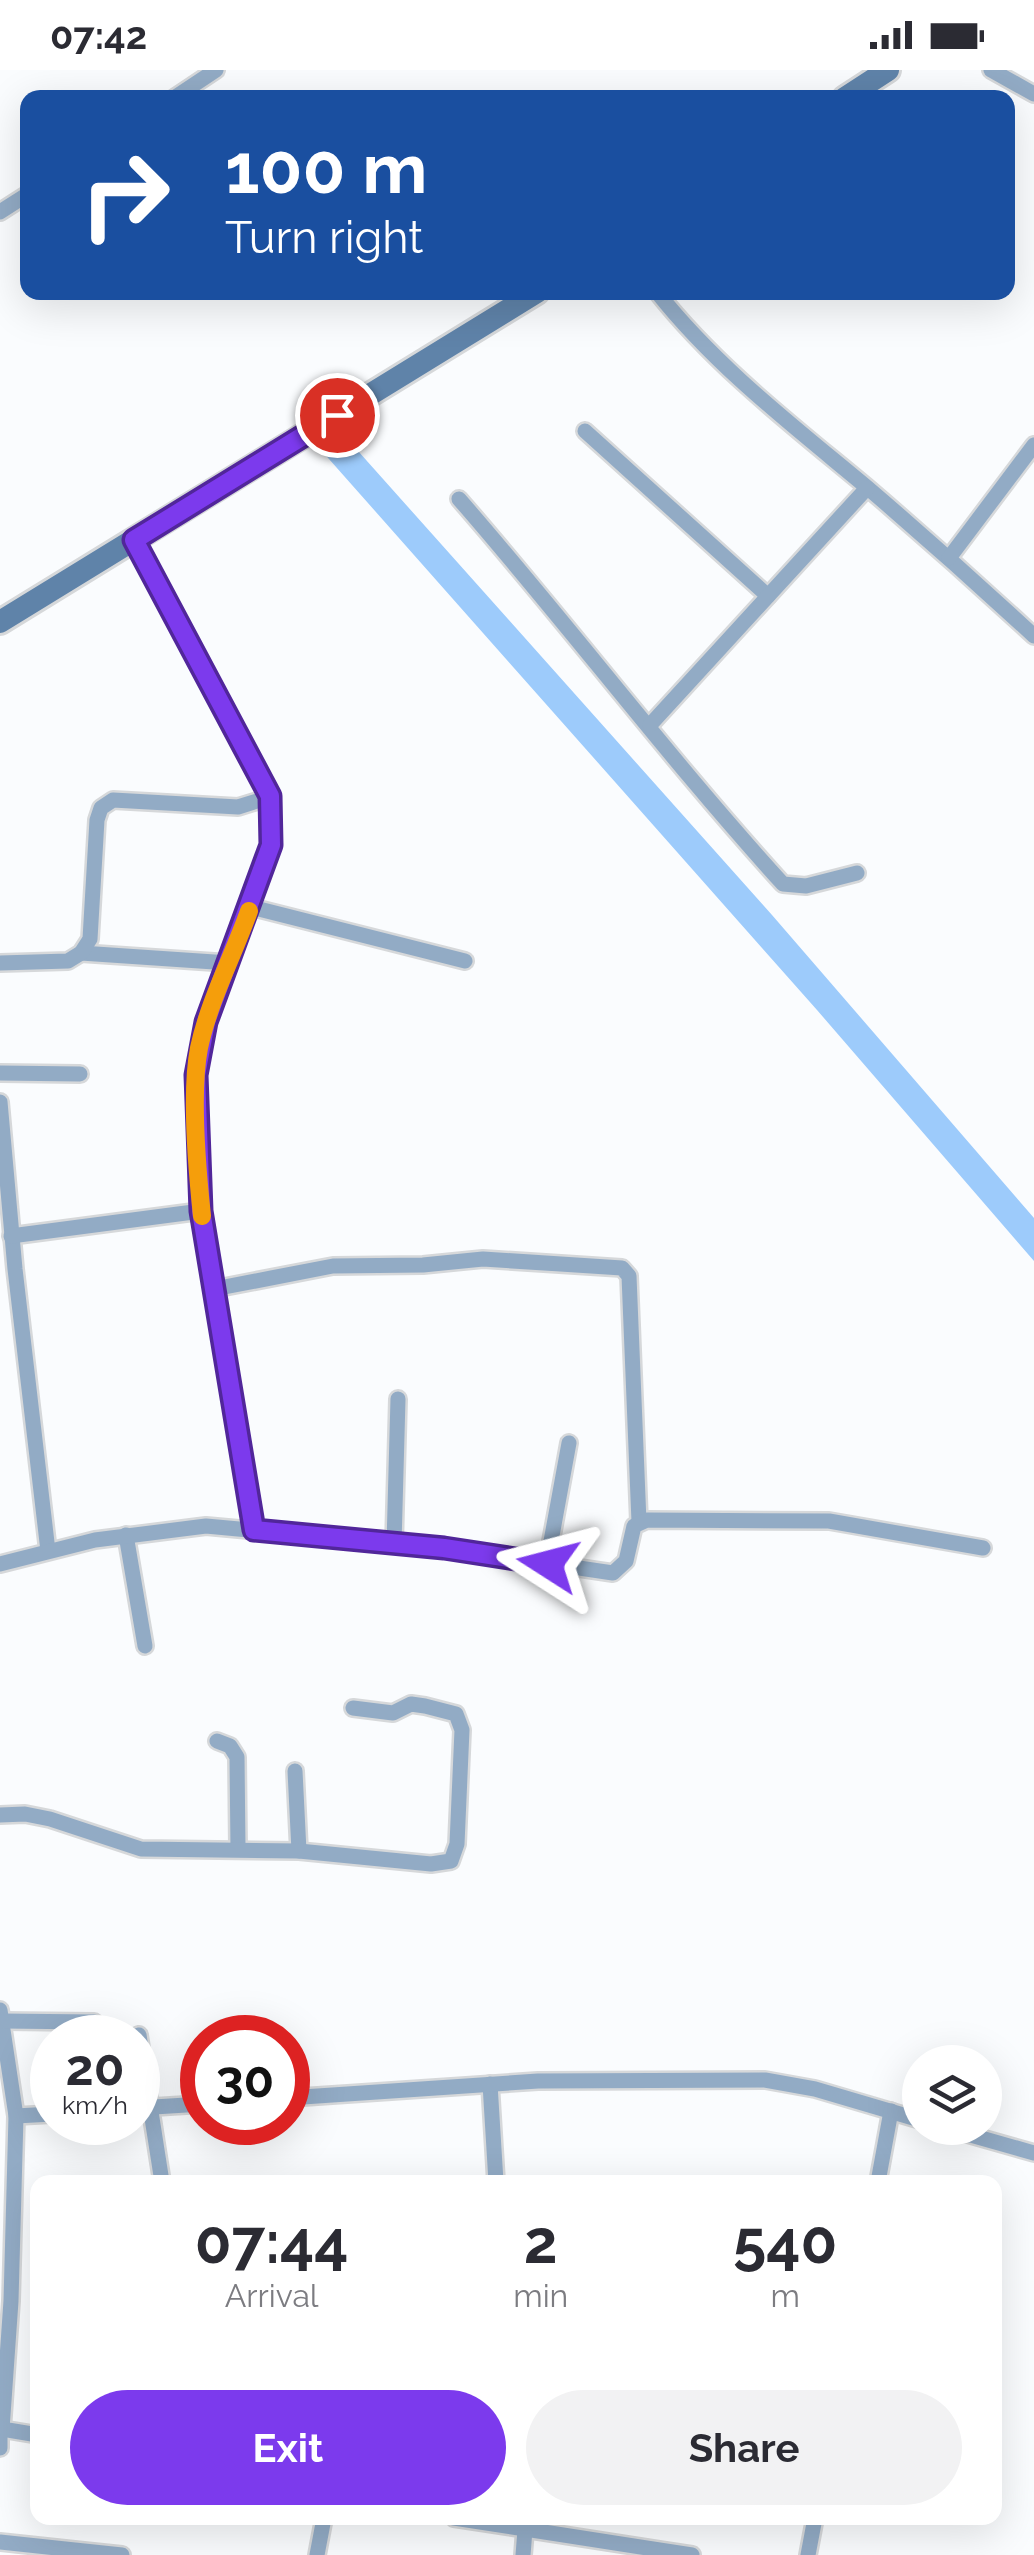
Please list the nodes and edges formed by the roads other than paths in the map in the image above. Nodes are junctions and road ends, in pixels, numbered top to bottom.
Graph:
1 (216, 70) edge
2 (888, 70) edge
3 (990, 70) edge
4 (186, 90) edge
5 (857, 90) edge
6 (1034, 94) edge
7 (524, 300) edge
8 (664, 300) edge
9 (585, 430) dead end
10 (1034, 445) edge
11 (867, 488) junction
12 (458, 499) dead end
13 (134, 540) junction
14 (948, 558) junction
15 (768, 596) junction
16 (0, 622) edge
17 (1034, 636) edge
18 (650, 725) junction
19 (270, 796) junction
20 (858, 873) dead end
21 (250, 907) junction
22 (81, 953) junction
23 (465, 961) dead end
24 (0, 963) edge
25 (230, 963) junction
26 (0, 1073) edge
27 (80, 1074) dead end
28 (0, 1102) edge
29 (201, 1211) junction
30 (12, 1236) junction
31 (214, 1288) junction
32 (398, 1400) dead end
33 (569, 1443) dead end
34 (640, 1522) junction
35 (254, 1530) junction
36 (126, 1535) junction
37 (394, 1544) junction
38 (983, 1548) dead end
39 (48, 1551) junction
40 (0, 1564) edge
41 (548, 1564) junction
42 (145, 1646) dead end
43 (353, 1708) dead end
44 (217, 1741) dead end
45 (295, 1771) dead end
46 (0, 1815) edge
47 (238, 1848) junction
48 (299, 1851) junction
49 (1, 2015) edge
50 (30, 2017) edge
51 (490, 2084) junction
52 (310, 2096) edge
53 (891, 2112) junction
54 (30, 2115) edge
55 (902, 2115) edge
56 (16, 2116) junction
57 (1002, 2144) edge
58 (152, 2145) edge
59 (1034, 2153) edge
60 (160, 2175) edge
61 (496, 2175) edge
62 (879, 2175) edge
63 (1, 2429) edge
64 (30, 2434) edge
65 (0, 2448) edge
66 (323, 2525) edge
67 (509, 2525) edge
68 (814, 2525) edge
69 (525, 2530) junction
70 (0, 2542) edge
71 (122, 2555) edge
72 (318, 2555) edge
73 (522, 2555) edge
74 (692, 2555) edge
75 (808, 2555) edge

1 - 4 street
2 - 5 street
3 - 6 street
7 - 13 street
8 - 11 street
9 - 15 street
10 - 14 street
11 - 14 street
11 - 15 street
12 - 18 street
13 - 16 street
13 - 19 street
14 - 17 street
15 - 18 street
18 - 20 street
19 - 21 street
19 - 22 street
21 - 23 street
21 - 25 street
22 - 24 street
22 - 25 street
25 - 29 street
26 - 27 street
28 - 30 street
29 - 30 street
29 - 31 street
30 - 39 street
31 - 34 street
31 - 35 street
32 - 37 street
33 - 41 street
34 - 38 street
34 - 41 street
35 - 36 street
35 - 37 street
36 - 39 street
36 - 42 street
37 - 41 street
39 - 40 street
43 - 48 street
44 - 47 street
45 - 48 street
46 - 47 street
47 - 48 street
49 - 50 street
49 - 56 street
51 - 52 street
51 - 53 street
51 - 61 street
53 - 55 street
53 - 62 street
54 - 56 street
56 - 63 street
57 - 59 street
58 - 60 street
63 - 64 street
63 - 65 street
66 - 72 street
67 - 69 street
68 - 75 street
69 - 73 street
69 - 74 street
70 - 71 street

